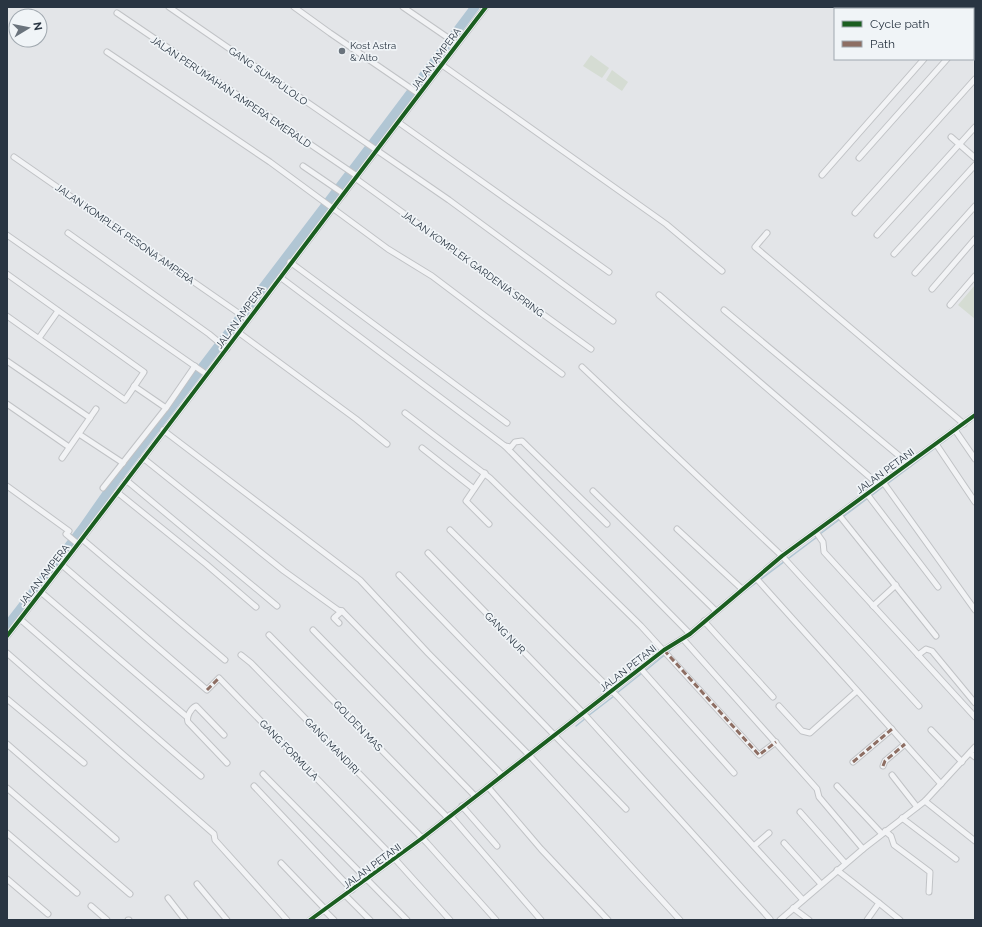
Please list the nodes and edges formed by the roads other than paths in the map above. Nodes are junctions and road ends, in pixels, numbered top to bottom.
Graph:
1 (168, 7) edge
2 (294, 7) edge
3 (403, 7) edge
4 (486, 7) edge
5 (117, 13) dead end
6 (456, 43) junction
7 (107, 52) dead end
8 (923, 60) edge
9 (946, 60) edge
10 (442, 65) junction
11 (975, 79) edge
12 (418, 93) junction
13 (398, 122) junction
14 (975, 127) edge
15 (951, 137) dead end
16 (960, 144) junction
17 (375, 149) junction
18 (14, 157) dead end
19 (858, 158) dead end
20 (975, 158) edge
21 (975, 165) edge
22 (303, 166) dead end
23 (822, 175) dead end
24 (356, 177) junction
25 (342, 193) junction
26 (975, 206) edge
27 (332, 207) junction
28 (855, 213) dead end
29 (68, 233) dead end
30 (767, 233) dead end
31 (7, 235) edge
32 (877, 235) dead end
33 (975, 239) edge
34 (894, 254) dead end
35 (290, 262) junction
36 (722, 271) dead end
37 (609, 272) dead end
38 (915, 273) dead end
39 (7, 274) edge
40 (280, 276) junction
41 (975, 276) edge
42 (932, 289) dead end
43 (659, 295) dead end
44 (950, 305) dead end
45 (724, 310) dead end
46 (58, 311) junction
47 (7, 316) edge
48 (245, 318) junction
49 (613, 321) dead end
50 (238, 332) junction
51 (39, 338) junction
52 (226, 348) junction
53 (591, 349) dead end
54 (7, 360) edge
55 (582, 367) dead end
56 (200, 370) junction
57 (562, 374) dead end
58 (134, 386) junction
59 (7, 404) edge
60 (166, 408) junction
61 (96, 409) dead end
62 (405, 413) dead end
63 (975, 415) edge
64 (90, 418) junction
65 (507, 423) dead end
66 (964, 424) junction
67 (164, 430) junction
68 (956, 432) junction
69 (79, 434) junction
70 (387, 444) dead end
71 (505, 446) junction
72 (937, 446) junction
73 (69, 447) junction
74 (422, 448) dead end
75 (62, 458) dead end
76 (143, 458) junction
77 (975, 459) edge
78 (123, 463) junction
79 (909, 464) junction
80 (484, 473) junction
81 (126, 480) junction
82 (883, 485) junction
83 (7, 486) edge
84 (103, 488) dead end
85 (474, 488) junction
86 (593, 491) dead end
87 (117, 492) junction
88 (869, 497) junction
89 (975, 502) edge
90 (839, 516) junction
91 (489, 524) dead end
92 (607, 524) dead end
93 (677, 529) dead end
94 (450, 530) dead end
95 (817, 533) junction
96 (82, 540) junction
97 (77, 543) junction
98 (428, 554) dead end
99 (784, 559) junction
100 (62, 565) junction
101 (399, 575) dead end
102 (758, 581) junction
103 (896, 585) junction
104 (938, 587) dead end
105 (742, 589) junction
106 (42, 593) junction
107 (277, 606) dead end
108 (873, 606) junction
109 (256, 607) dead end
110 (975, 610) edge
111 (342, 611) junction
112 (716, 611) junction
113 (20, 619) junction
114 (704, 621) junction
115 (339, 623) dead end
116 (313, 630) dead end
117 (690, 634) junction
118 (269, 635) dead end
119 (7, 636) edge
120 (936, 636) dead end
121 (684, 640) junction
122 (664, 650) junction
123 (7, 653) edge
124 (241, 655) dead end
125 (918, 655) junction
126 (935, 655) junction
127 (226, 660) dead end
128 (926, 663) junction
129 (643, 671) junction
130 (857, 691) junction
131 (613, 692) junction
132 (773, 697) dead end
133 (7, 699) edge
134 (975, 703) edge
135 (779, 706) dead end
136 (919, 706) dead end
137 (584, 714) junction
138 (187, 716) junction
139 (975, 717) edge
140 (892, 729) junction
141 (931, 730) dead end
142 (555, 734) junction
143 (224, 735) dead end
144 (776, 742) junction
145 (7, 744) edge
146 (905, 744) junction
147 (975, 748) edge
148 (970, 753) junction
149 (529, 755) junction
150 (975, 757) edge
151 (853, 762) dead end
152 (962, 762) junction
153 (84, 763) dead end
154 (227, 763) dead end
155 (883, 766) dead end
156 (734, 773) dead end
157 (263, 774) dead end
158 (502, 775) junction
159 (892, 775) dead end
160 (201, 776) dead end
161 (941, 784) junction
162 (254, 786) dead end
163 (837, 786) dead end
164 (488, 787) junction
165 (7, 788) edge
166 (475, 796) junction
167 (925, 801) junction
168 (462, 806) junction
169 (917, 807) junction
170 (626, 809) dead end
171 (800, 812) dead end
172 (448, 816) junction
173 (902, 818) junction
174 (883, 832) junction
175 (7, 833) edge
176 (769, 833) dead end
177 (116, 839) dead end
178 (421, 839) junction
179 (975, 841) edge
180 (784, 843) dead end
181 (497, 846) dead end
182 (754, 846) junction
183 (863, 848) junction
184 (395, 859) junction
185 (956, 859) dead end
186 (282, 863) dead end
187 (845, 863) junction
188 (837, 870) junction
189 (7, 879) edge
190 (367, 879) junction
191 (197, 884) dead end
192 (821, 884) junction
193 (352, 890) junction
194 (929, 892) dead end
195 (77, 893) dead end
196 (130, 894) dead end
197 (345, 895) junction
198 (168, 898) dead end
199 (803, 900) junction
200 (879, 903) junction
201 (91, 906) dead end
202 (793, 908) junction
203 (324, 910) junction
204 (48, 914) dead end
205 (770, 919) edge
206 (107, 920) edge
207 (185, 920) edge
208 (227, 920) edge
209 (287, 920) edge
210 (310, 920) edge
211 (334, 920) edge
212 (370, 920) edge
213 (407, 920) edge
214 (450, 920) edge
215 (496, 920) edge
216 (541, 920) edge
217 (608, 920) edge
218 (680, 920) edge
219 (780, 920) edge
220 (809, 920) edge
221 (867, 920) edge
222 (900, 920) edge

1 - 17 street, GANG SUMPULOLO
2 - 12 street
3 - 6 street
4 - 6 street, JALAN AMPERA
5 - 24 street, JALAN PERUMAHAN AMPERA EMERALD
6 - 10 street, JALAN AMPERA
7 - 27 street
8 - 23 street
9 - 19 street
10 - 12 street, JALAN AMPERA
10 - 36 street
11 - 28 street
12 - 13 street, JALAN AMPERA
13 - 17 street, JALAN AMPERA
13 - 37 street
14 - 16 street
15 - 16 street
16 - 20 street
16 - 32 street
17 - 24 street, JALAN AMPERA
17 - 49 street, GANG SUMPULOLO
18 - 48 street, JALAN KOMPLEK PESONA AMPERA
21 - 34 street
22 - 25 street
24 - 25 street, JALAN AMPERA
24 - 53 street, JALAN KOMPLEK GARDENIA SPRING
25 - 27 street, JALAN AMPERA
26 - 38 street
27 - 35 street, JALAN AMPERA
27 - 57 street
29 - 52 street
30 - 66 street
31 - 56 street
33 - 42 street
35 - 40 street, JALAN AMPERA
35 - 65 street
39 - 46 street
40 - 48 street, JALAN AMPERA
40 - 71 street
41 - 44 street
43 - 82 street
45 - 79 street
46 - 51 street
46 - 58 street
47 - 51 street
48 - 50 street, JALAN AMPERA
50 - 52 street, JALAN AMPERA
50 - 70 street
51 - 58 street
52 - 56 street, JALAN AMPERA
54 - 64 street
55 - 99 street
56 - 60 street
56 - 67 street, JALAN AMPERA
58 - 60 street
59 - 73 street
60 - 78 street
61 - 64 street
62 - 80 street
63 - 66 street, JALAN PETANI
64 - 69 street
66 - 68 street, JALAN PETANI
67 - 76 street, JALAN AMPERA
67 - 149 street
68 - 72 street, JALAN PETANI
68 - 77 street
69 - 73 street
69 - 78 street
71 - 92 street
71 - 117 street
72 - 79 street, JALAN PETANI
72 - 89 street
73 - 75 street
74 - 85 street
76 - 81 street, JALAN AMPERA
76 - 111 street
78 - 84 street
79 - 82 street, JALAN PETANI
80 - 85 street
80 - 122 street
81 - 87 street, JALAN AMPERA
81 - 107 street
82 - 88 street, JALAN PETANI
82 - 110 street
83 - 97 street
85 - 91 street
86 - 112 street
87 - 96 street, JALAN AMPERA
87 - 109 street
88 - 90 street, JALAN PETANI
88 - 104 street
90 - 95 street, JALAN PETANI
90 - 103 street
93 - 105 street
94 - 131 street
95 - 99 street, JALAN PETANI
95 - 108 street
96 - 97 street, JALAN AMPERA
96 - 127 street
97 - 100 street, JALAN AMPERA
98 - 137 street, GANG NUR
99 - 102 street, JALAN PETANI
99 - 136 street
100 - 106 street, JALAN AMPERA
100 - 184 street, GANG FORMULA
101 - 142 street
102 - 105 street, JALAN PETANI
102 - 130 street
103 - 108 street
103 - 120 street
105 - 112 street, JALAN PETANI
106 - 113 street, JALAN AMPERA
106 - 138 street
108 - 125 street
111 - 115 street
111 - 158 street
112 - 114 street, JALAN PETANI
113 - 119 street, JALAN AMPERA
113 - 160 street
114 - 117 street, JALAN PETANI
114 - 132 street
116 - 166 street
117 - 121 street, JALAN PETANI
118 - 172 street, GOLDEN MAS
121 - 122 street, JALAN PETANI
121 - 144 street
122 - 129 street, JALAN PETANI
122 - 144 street
123 - 209 street
124 - 178 street, GANG MANDIRI
125 - 126 street
125 - 128 street
126 - 128 street
126 - 134 street
128 - 139 street
129 - 131 street, JALAN PETANI
129 - 156 street
130 - 135 street
130 - 140 street
131 - 137 street, JALAN PETANI
131 - 182 street
133 - 153 street
137 - 142 street, JALAN PETANI
137 - 205 street, GANG NUR
138 - 143 street
138 - 154 street
140 - 146 street
140 - 151 street
141 - 152 street
142 - 149 street, JALAN PETANI
142 - 170 street
144 - 183 street
145 - 177 street
146 - 155 street
146 - 161 street
147 - 148 street
148 - 150 street
148 - 152 street
149 - 158 street, JALAN PETANI
149 - 218 street
152 - 161 street
157 - 190 street
158 - 164 street, JALAN PETANI
159 - 169 street
161 - 167 street
162 - 193 street
163 - 174 street
164 - 166 street, JALAN PETANI
164 - 217 street
165 - 196 street
166 - 168 street, JALAN PETANI
167 - 169 street
167 - 179 street
168 - 172 street, JALAN PETANI
168 - 181 street
169 - 173 street
171 - 187 street
172 - 178 street, JALAN PETANI
172 - 216 street, GOLDEN MAS
173 - 174 street
173 - 185 street
174 - 183 street
174 - 194 street
175 - 195 street
176 - 182 street
178 - 184 street, JALAN PETANI
178 - 215 street, GANG MANDIRI
180 - 192 street
182 - 199 street
183 - 187 street
184 - 190 street, JALAN PETANI
184 - 214 street, GANG FORMULA
186 - 203 street
187 - 188 street
188 - 192 street
188 - 200 street
189 - 204 street
190 - 193 street, JALAN PETANI
190 - 213 street
191 - 208 street
192 - 199 street
193 - 197 street, JALAN PETANI
197 - 203 street, JALAN PETANI
197 - 212 street
198 - 207 street
199 - 202 street
200 - 221 street
200 - 222 street
201 - 206 street
202 - 219 street
202 - 220 street
203 - 210 street, JALAN PETANI
203 - 211 street

